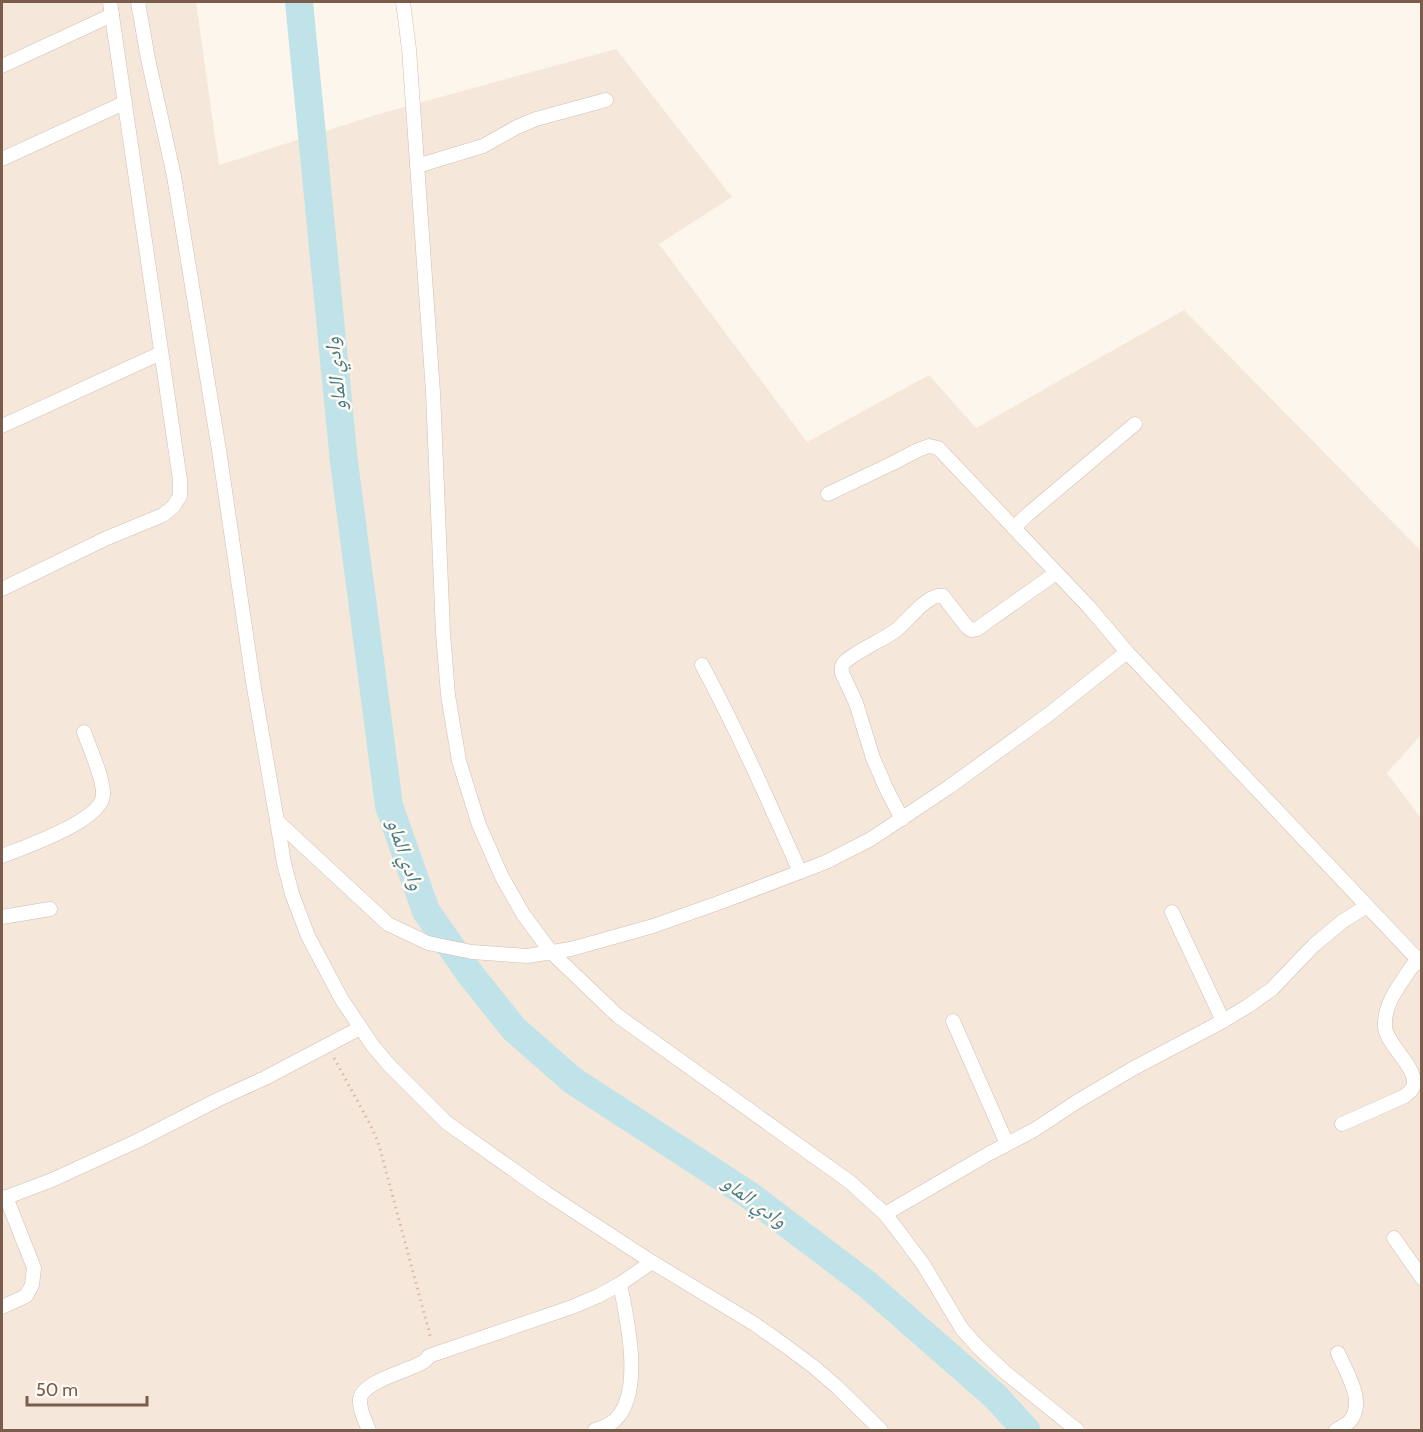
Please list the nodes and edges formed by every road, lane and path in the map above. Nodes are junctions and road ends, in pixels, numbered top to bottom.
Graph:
1 (138, 2) edge
2 (403, 2) edge
3 (111, 8) edge
4 (2, 66) edge
5 (606, 100) dead end
6 (124, 103) junction
7 (2, 159) edge
8 (417, 166) junction
9 (161, 354) junction
10 (1134, 424) dead end
11 (2, 426) edge
12 (828, 494) dead end
13 (1014, 528) junction
14 (1056, 573) junction
15 (2, 589) edge
16 (1127, 652) junction
17 (702, 665) dead end
18 (84, 732) dead end
19 (902, 819) junction
20 (277, 821) junction
21 (2, 856) edge
22 (800, 872) junction
23 (1367, 906) junction
24 (50, 909) dead end
25 (1172, 912) dead end
26 (2, 917) edge
27 (551, 952) junction
28 (1419, 961) edge
29 (952, 1021) dead end
30 (1223, 1021) junction
31 (360, 1028) junction
32 (327, 1046) junction
33 (1342, 1124) dead end
34 (1007, 1144) junction
35 (4, 1198) edge
36 (885, 1214) junction
37 (1394, 1238) dead end
38 (652, 1262) junction
39 (1422, 1278) edge
40 (620, 1284) junction
41 (2, 1306) edge
42 (1338, 1353) dead end
43 (429, 1356) junction
44 (369, 1431) edge
45 (595, 1431) edge
46 (881, 1431) edge
47 (1077, 1431) edge
48 (1336, 1431) edge

1 - 20 street
2 - 8 street
3 - 4 street
3 - 6 street
5 - 8 street
6 - 7 street
6 - 9 street
8 - 27 street
9 - 11 street
9 - 15 street
10 - 13 street
12 - 13 street
13 - 14 street
14 - 16 street
14 - 19 street
16 - 19 street
16 - 23 street
17 - 22 street
18 - 21 street
19 - 22 street
20 - 27 street
20 - 31 street
22 - 27 street
23 - 28 street
23 - 30 street
24 - 26 street
25 - 30 street
27 - 36 street
28 - 33 street
29 - 34 street
30 - 34 street
31 - 32 street
31 - 38 street
32 - 35 street
32 - 43 path
34 - 36 street
35 - 41 street
36 - 47 street
37 - 39 street
38 - 40 street
38 - 46 street
40 - 43 street
40 - 45 street
42 - 48 street
43 - 44 street

